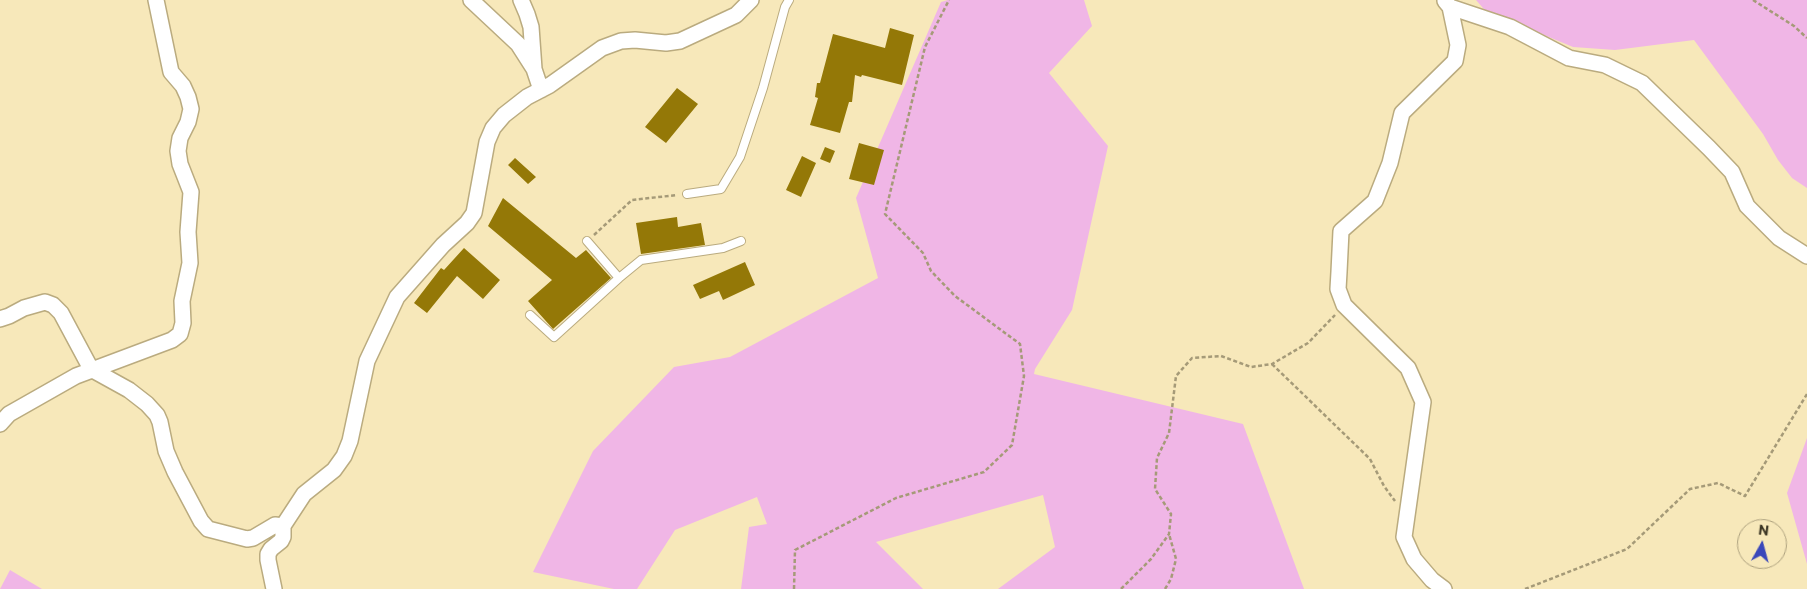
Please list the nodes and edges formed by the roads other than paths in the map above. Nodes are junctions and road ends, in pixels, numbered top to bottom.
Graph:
1 (156, 0) edge
2 (471, 0) edge
3 (521, 0) edge
4 (751, 0) edge
5 (789, 0) edge
6 (1447, 3) edge
7 (534, 69) junction
8 (541, 90) junction
9 (687, 194) road end
10 (587, 241) road end
11 (741, 241) dead end
12 (1807, 256) edge
13 (619, 278) junction
14 (530, 315) dead end
15 (0, 319) edge
16 (92, 369) junction
17 (0, 424) edge
18 (283, 526) junction
19 (274, 589) edge
20 (1444, 589) edge

1 - 16 street
2 - 7 street
3 - 7 street
4 - 8 street
5 - 9 lane
6 - 12 street
6 - 20 street
7 - 8 street
8 - 18 street
10 - 13 lane
11 - 13 lane
13 - 14 lane
15 - 16 street
16 - 17 street
16 - 18 street
18 - 19 street

